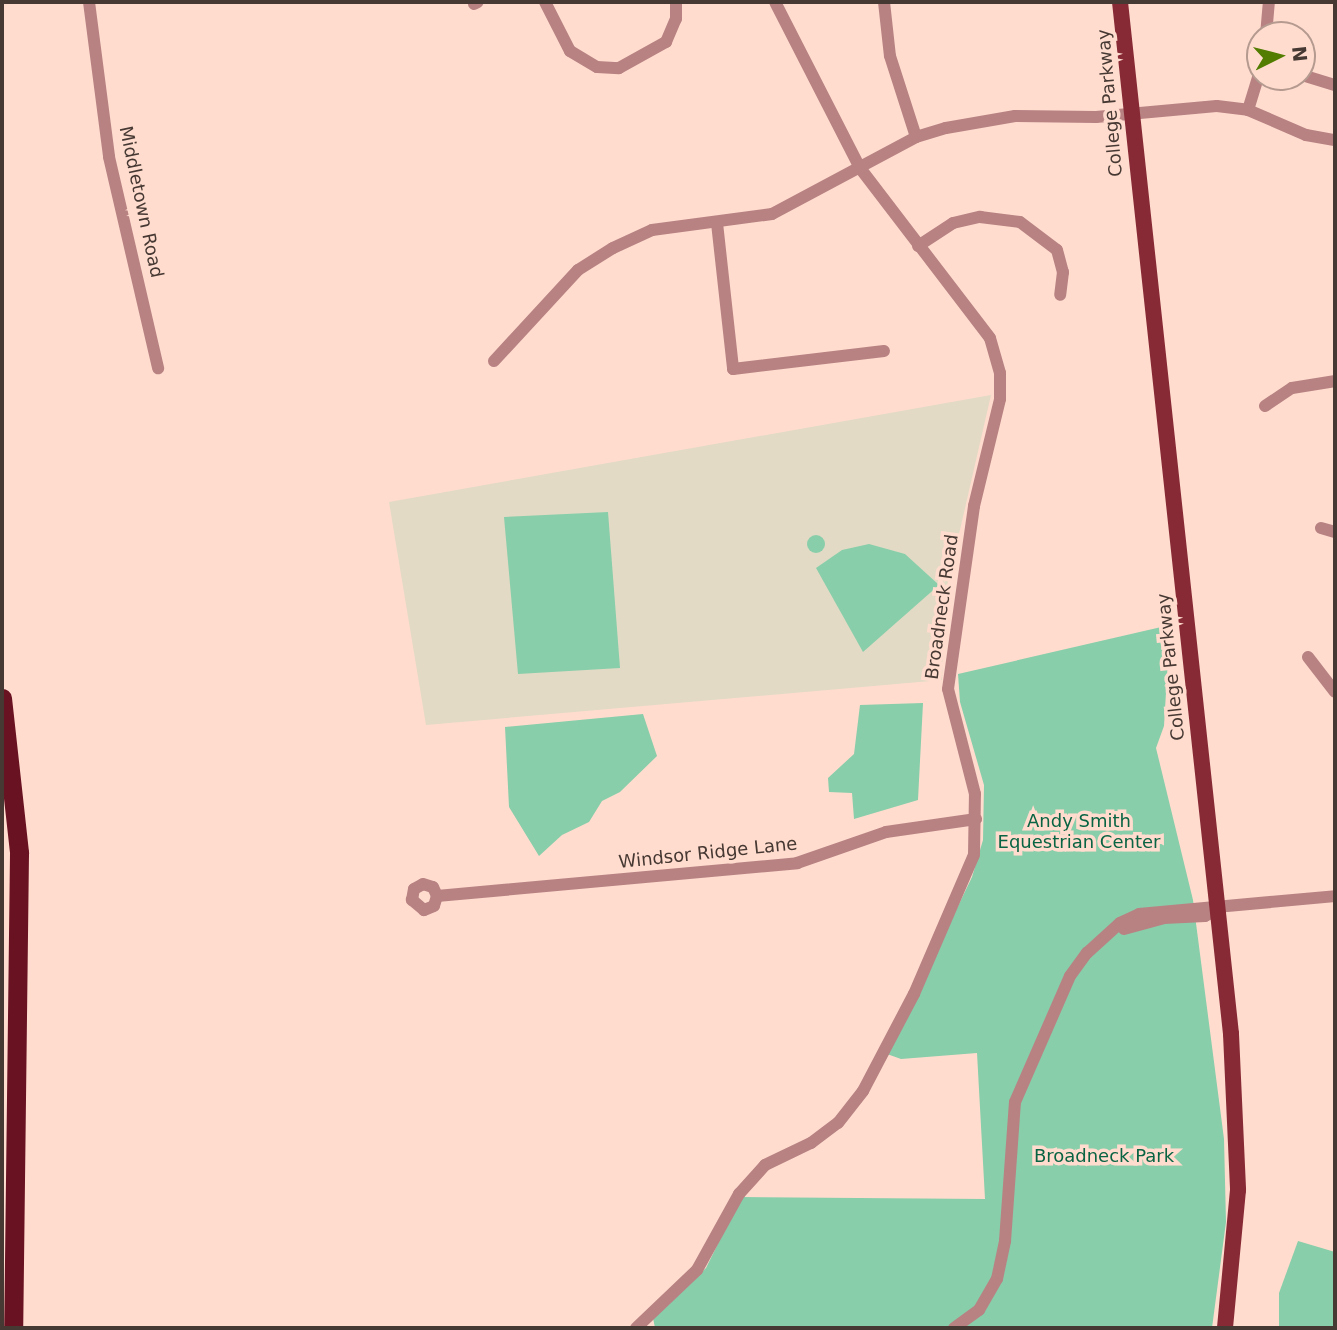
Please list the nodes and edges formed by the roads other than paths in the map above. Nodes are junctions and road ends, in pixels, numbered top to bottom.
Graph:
1 (89, 2) edge
2 (545, 2) edge
3 (676, 2) edge
4 (775, 2) edge
5 (884, 2) edge
6 (1120, 2) edge
7 (1269, 2) edge
8 (1267, 21) edge
9 (1316, 79) edge
10 (1335, 85) edge
11 (1254, 91) edge
12 (1248, 110) junction
13 (1129, 114) junction
14 (916, 137) junction
15 (1335, 141) edge
16 (859, 168) junction
17 (717, 223) junction
18 (918, 246) junction
19 (1060, 295) dead end
20 (884, 351) dead end
21 (494, 360) dead end
22 (159, 368) dead end
23 (1335, 381) edge
24 (1265, 406) dead end
25 (1321, 528) dead end
26 (1335, 532) edge
27 (1308, 657) dead end
28 (1335, 692) edge
29 (2, 698) edge
30 (976, 819) junction
31 (437, 896) dead end
32 (1335, 896) edge
33 (1218, 909) junction
34 (13, 1328) edge
35 (636, 1328) edge
36 (954, 1328) edge
37 (1225, 1328) edge

1 - 22 street, Middletown Road
2 - 3 street
4 - 16 street, Broadneck Road
5 - 14 street
6 - 13 main road, College Parkway
7 - 8 street
9 - 10 street
11 - 12 street
12 - 13 street
12 - 15 street
13 - 14 street
13 - 33 main road, College Parkway
14 - 16 street
16 - 17 street
16 - 18 street, Broadneck Road
17 - 20 street
17 - 21 street
18 - 19 street
18 - 30 street, Broadneck Road
23 - 24 street
25 - 26 street
27 - 28 street
29 - 34 highway
30 - 31 street, Windsor Ridge Lane
30 - 35 street, Broadneck Road
32 - 33 street
33 - 36 street
33 - 37 main road, College Parkway

